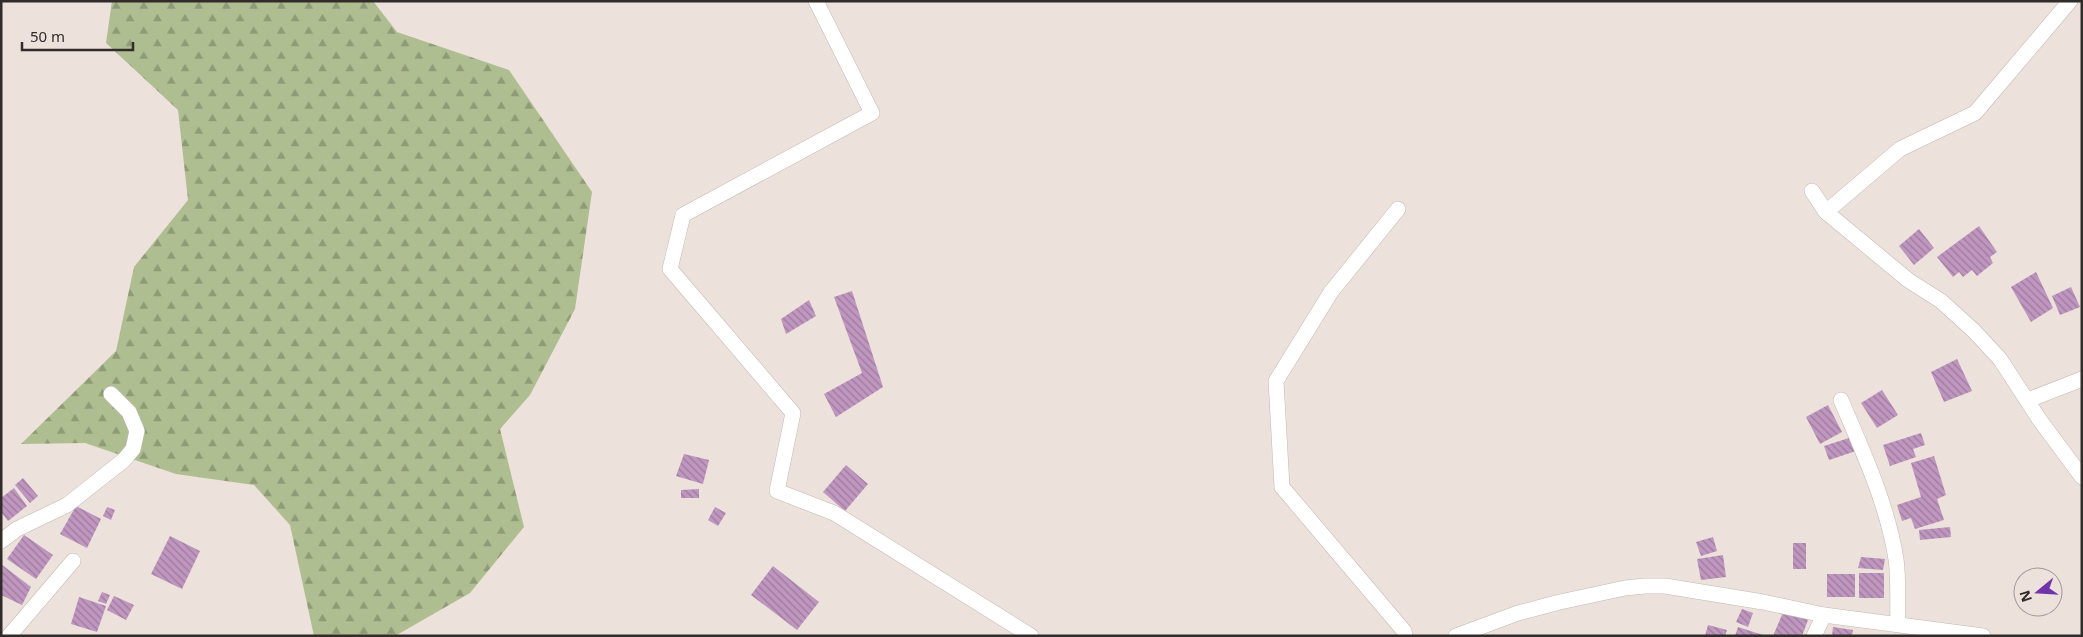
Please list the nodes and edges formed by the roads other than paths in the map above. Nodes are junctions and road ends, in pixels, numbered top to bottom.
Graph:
1 (816, 1) edge
2 (2070, 1) edge
3 (1812, 191) dead end
4 (1398, 210) dead end
5 (1826, 212) junction
6 (2082, 378) edge
7 (111, 394) dead end
8 (1841, 400) dead end
9 (2028, 400) junction
10 (2082, 477) edge
11 (1, 541) edge
12 (73, 561) dead end
13 (1824, 615) junction
14 (1898, 624) junction
15 (8, 636) edge
16 (1032, 636) edge
17 (1405, 636) edge
18 (1456, 636) edge
19 (1814, 636) edge
20 (1983, 636) edge

1 - 16 street
2 - 5 street
3 - 5 street
4 - 17 street
5 - 9 street
6 - 9 street
7 - 11 street
8 - 14 street
9 - 10 street
12 - 15 street
13 - 14 street
13 - 18 street
13 - 19 street
14 - 20 street

